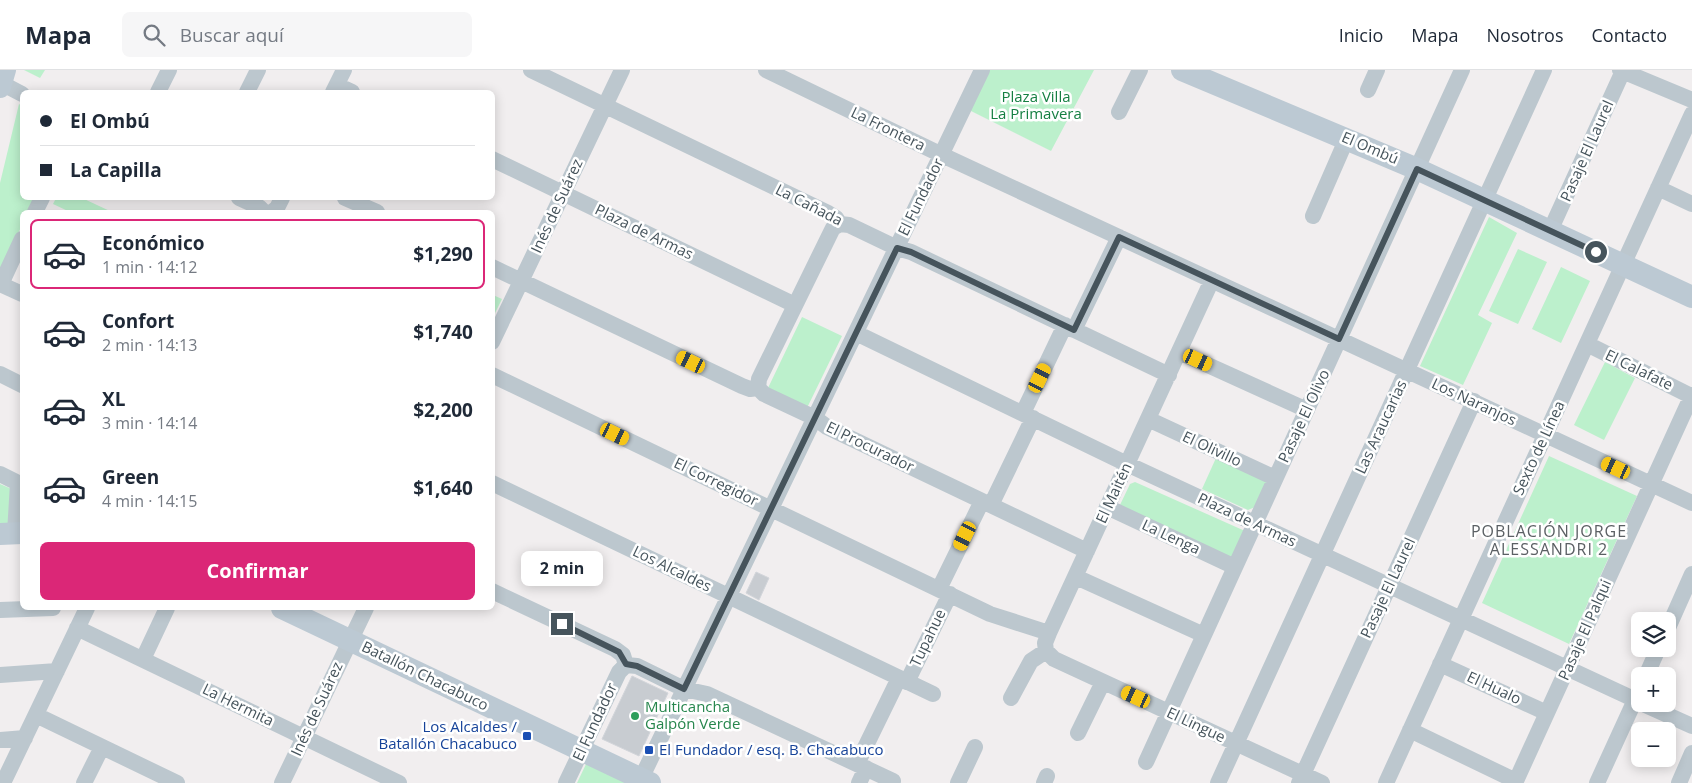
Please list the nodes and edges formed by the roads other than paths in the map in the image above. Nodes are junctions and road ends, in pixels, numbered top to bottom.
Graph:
1 (169, 70) edge
2 (258, 70) edge
3 (344, 70) edge
4 (531, 70) edge
5 (622, 70) edge
6 (766, 70) edge
7 (982, 70) edge
8 (1140, 70) edge
9 (1182, 70) edge
10 (1376, 70) edge
11 (1462, 70) edge
12 (1544, 70) edge
13 (1621, 71) edge
14 (2, 80) edge
15 (335, 89) edge
16 (159, 90) edge
17 (248, 90) edge
18 (1368, 90) dead end
19 (20, 93) edge
20 (1692, 100) edge
21 (605, 106) junction
22 (1119, 112) dead end
23 (1692, 114) edge
24 (1347, 138) junction
25 (942, 155) junction
26 (495, 160) edge
27 (1417, 169) junction
28 (1658, 188) junction
29 (564, 193) junction
30 (243, 200) edge
31 (1485, 200) junction
32 (362, 201) edge
33 (1692, 204) edge
34 (262, 210) edge
35 (374, 210) edge
36 (1313, 216) dead end
37 (840, 224) junction
38 (1550, 231) junction
39 (1119, 237) junction
40 (20, 243) edge
41 (897, 248) junction
42 (1623, 264) junction
43 (495, 268) edge
44 (1212, 280) junction
45 (521, 281) junction
46 (0, 284) edge
47 (20, 293) edge
48 (1692, 297) edge
49 (795, 305) junction
50 (1070, 328) junction
51 (856, 333) junction
52 (495, 336) edge
53 (1339, 339) junction
54 (1587, 344) junction
55 (1179, 352) junction
56 (1407, 370) junction
57 (0, 374) edge
58 (1169, 375) junction
59 (495, 376) edge
60 (20, 384) edge
61 (758, 388) junction
62 (1692, 395) edge
63 (1474, 402) junction
64 (1307, 410) junction
65 (1028, 416) junction
66 (815, 418) junction
67 (1148, 419) junction
68 (1545, 435) junction
69 (1128, 464) junction
70 (0, 474) edge
71 (1275, 478) junction
72 (20, 484) edge
73 (1651, 484) junction
74 (495, 485) edge
75 (986, 503) junction
76 (1692, 503) edge
77 (1107, 507) junction
78 (772, 509) junction
79 (1255, 523) junction
80 (13, 534) edge
81 (1087, 552) junction
82 (1323, 555) junction
83 (1235, 567) junction
84 (1692, 574) edge
85 (1076, 576) junction
86 (1389, 586) junction
87 (495, 591) edge
88 (944, 592) junction
89 (730, 597) junction
90 (20, 609) edge
91 (0, 610) edge
92 (86, 610) edge
93 (166, 610) edge
94 (286, 610) edge
95 (365, 610) edge
96 (1675, 612) edge
97 (1461, 619) junction
98 (77, 628) junction
99 (1049, 633) junction
100 (1204, 635) junction
101 (350, 640) junction
102 (1046, 651) junction
103 (143, 660) junction
104 (626, 664) junction
105 (1440, 664) junction
106 (1567, 668) junction
107 (57, 671) junction
108 (0, 675) edge
109 (903, 680) junction
110 (1103, 682) junction
111 (684, 689) junction
112 (933, 694) dead end
113 (1631, 695) edge
114 (1011, 698) dead end
115 (1168, 712) junction
116 (1633, 712) edge
117 (1665, 712) edge
118 (1547, 713) junction
119 (36, 716) junction
120 (1692, 726) edge
121 (1410, 730) junction
122 (1078, 733) dead end
123 (304, 737) junction
124 (25, 738) junction
125 (0, 740) edge
126 (1236, 743) junction
127 (102, 747) junction
128 (975, 747) dead end
129 (581, 750) junction
130 (1692, 753) edge
131 (1146, 762) dead end
132 (861, 772) edge
133 (1301, 779) edge
134 (893, 780) dead end
135 (643, 782) edge
136 (1515, 782) edge
137 (3, 783) edge
138 (84, 783) edge
139 (177, 783) edge
140 (282, 783) edge
141 (399, 783) edge
142 (566, 783) edge
143 (958, 783) edge
144 (1218, 783) edge
145 (1322, 783) edge
146 (1386, 783) edge
147 (1597, 783) edge
148 (1678, 783) edge

1 - 16 street
2 - 17 street
3 - 15 street
4 - 21 street, La Cañada
5 - 21 street, Inés de Suárez
6 - 25 street, La Frontera
7 - 25 street, El Fundador
8 - 22 street
9 - 24 street, El Ombú
10 - 18 street
11 - 27 street, Pasaje El Olivo
12 - 31 street, Las Araucarias
13 - 20 street
13 - 38 street, Pasaje El Laurel
14 - 19 street
21 - 29 street, Inés de Suárez
21 - 37 street, La Cañada
23 - 28 street, Sexto de Línea
24 - 27 street, El Ombú
24 - 36 street
25 - 39 street, La Frontera
25 - 41 street, El Fundador
26 - 29 street, Plaza de Armas
27 - 31 street, El Ombú
27 - 53 street, Pasaje El Olivo
28 - 33 street
28 - 42 street, Sexto de Línea
29 - 45 street, Inés de Suárez
29 - 49 street, Plaza de Armas
30 - 34 street
31 - 38 street, El Ombú
31 - 56 street, Las Araucarias
32 - 35 street
37 - 41 street, La Cañada
37 - 49 street
38 - 42 street, El Ombú
39 - 44 street, Los Naranjos
39 - 50 street, Tupahue
40 - 46 street
41 - 50 street, La Cañada
41 - 51 street, El Fundador
42 - 48 street, El Ombú
42 - 54 street, Sexto de Línea
43 - 45 street, El Procurador
44 - 53 street, Los Naranjos
44 - 55 street, El Maitén
45 - 52 street, Inés de Suárez
45 - 61 street, El Procurador
46 - 47 street
49 - 61 street
50 - 58 street, La Cañada
50 - 65 street, Tupahue
51 - 65 street, Plaza de Armas
51 - 66 street, El Fundador
53 - 56 street, Los Naranjos
53 - 64 street, Pasaje El Olivo
54 - 62 street, El Calafate
54 - 68 street, Sexto de Línea
55 - 58 street, El Maitén
55 - 64 street
56 - 63 street, Los Naranjos
56 - 82 street, Las Araucarias
57 - 60 street
58 - 67 street, El Maitén
59 - 78 street, El Corregidor
61 - 66 street, El Procurador
62 - 73 street, Pasaje El Palqui
63 - 68 street, Los Naranjos
63 - 86 street, Pasaje El Laurel
64 - 71 street, Pasaje El Olivo
65 - 69 street, Plaza de Armas
65 - 75 street, Tupahue
66 - 75 street, El Procurador
66 - 78 street, El Fundador
67 - 69 street, El Maitén
67 - 71 street, El Olivillo
68 - 73 street, Los Naranjos
68 - 97 street, Sexto de Línea
69 - 77 street, El Maitén
69 - 79 street, Plaza de Armas
70 - 72 street
71 - 79 street, Pasaje El Olivo
72 - 80 street
73 - 76 street, Los Naranjos
73 - 106 street, Pasaje El Palqui
74 - 89 street, Los Alcaldes
75 - 81 street, El Procurador
75 - 88 street, Tupahue
77 - 81 street, El Maitén
77 - 83 street, La Lenga
78 - 88 street, El Corregidor
78 - 89 street, El Fundador
79 - 82 street, Plaza de Armas
79 - 83 street, Pasaje El Olivo
81 - 85 street, El Maitén
82 - 86 street, Plaza de Armas
82 - 126 street, Las Araucarias
83 - 100 street, Pasaje El Olivo
84 - 96 street
85 - 99 street, El Maitén
85 - 100 street
86 - 97 street, Plaza de Armas
86 - 133 street, Pasaje El Laurel
87 - 104 street
88 - 99 street
88 - 109 street, Tupahue
89 - 109 street, Los Alcaldes
89 - 111 street, El Fundador
90 - 91 street
92 - 98 street
93 - 103 street
94 - 101 street, Batallón Chacabuco
95 - 101 street, Inés de Suárez
97 - 105 street, Sexto de Línea
97 - 106 street, Plaza de Armas
98 - 103 street, La Hermita
98 - 107 street
99 - 102 street, El Maitén
100 - 115 street, Pasaje El Olivo
101 - 123 street, Inés de Suárez
101 - 129 street, Batallón Chacabuco
102 - 110 street, El Lingue
102 - 114 street
103 - 123 street, La Hermita
104 - 111 street
104 - 129 street, El Fundador
105 - 118 street, El Hualo
105 - 121 street, Sexto de Línea
106 - 113 street, Plaza de Armas
106 - 118 street, Pasaje El Palqui
107 - 108 street
107 - 119 street
109 - 112 street, Los Alcaldes
109 - 132 street, Tupahue
110 - 115 street, El Lingue
110 - 122 street
111 - 132 street
111 - 135 street, El Fundador
115 - 126 street, El Lingue
115 - 131 street, Pasaje El Olivo
116 - 147 street
117 - 120 street, Plaza de Armas
118 - 136 street, Pasaje El Palqui
119 - 124 street
119 - 127 street
121 - 136 street
121 - 146 street, Sexto de Línea
123 - 140 street, Inés de Suárez
123 - 141 street, La Hermita
124 - 125 street
124 - 137 street
126 - 133 street, El Lingue
126 - 144 street, Las Araucarias
127 - 138 street
127 - 139 street
128 - 143 street
129 - 135 street, Batallón Chacabuco
129 - 142 street, El Fundador
130 - 148 street
132 - 134 street
133 - 145 street, El Lingue

